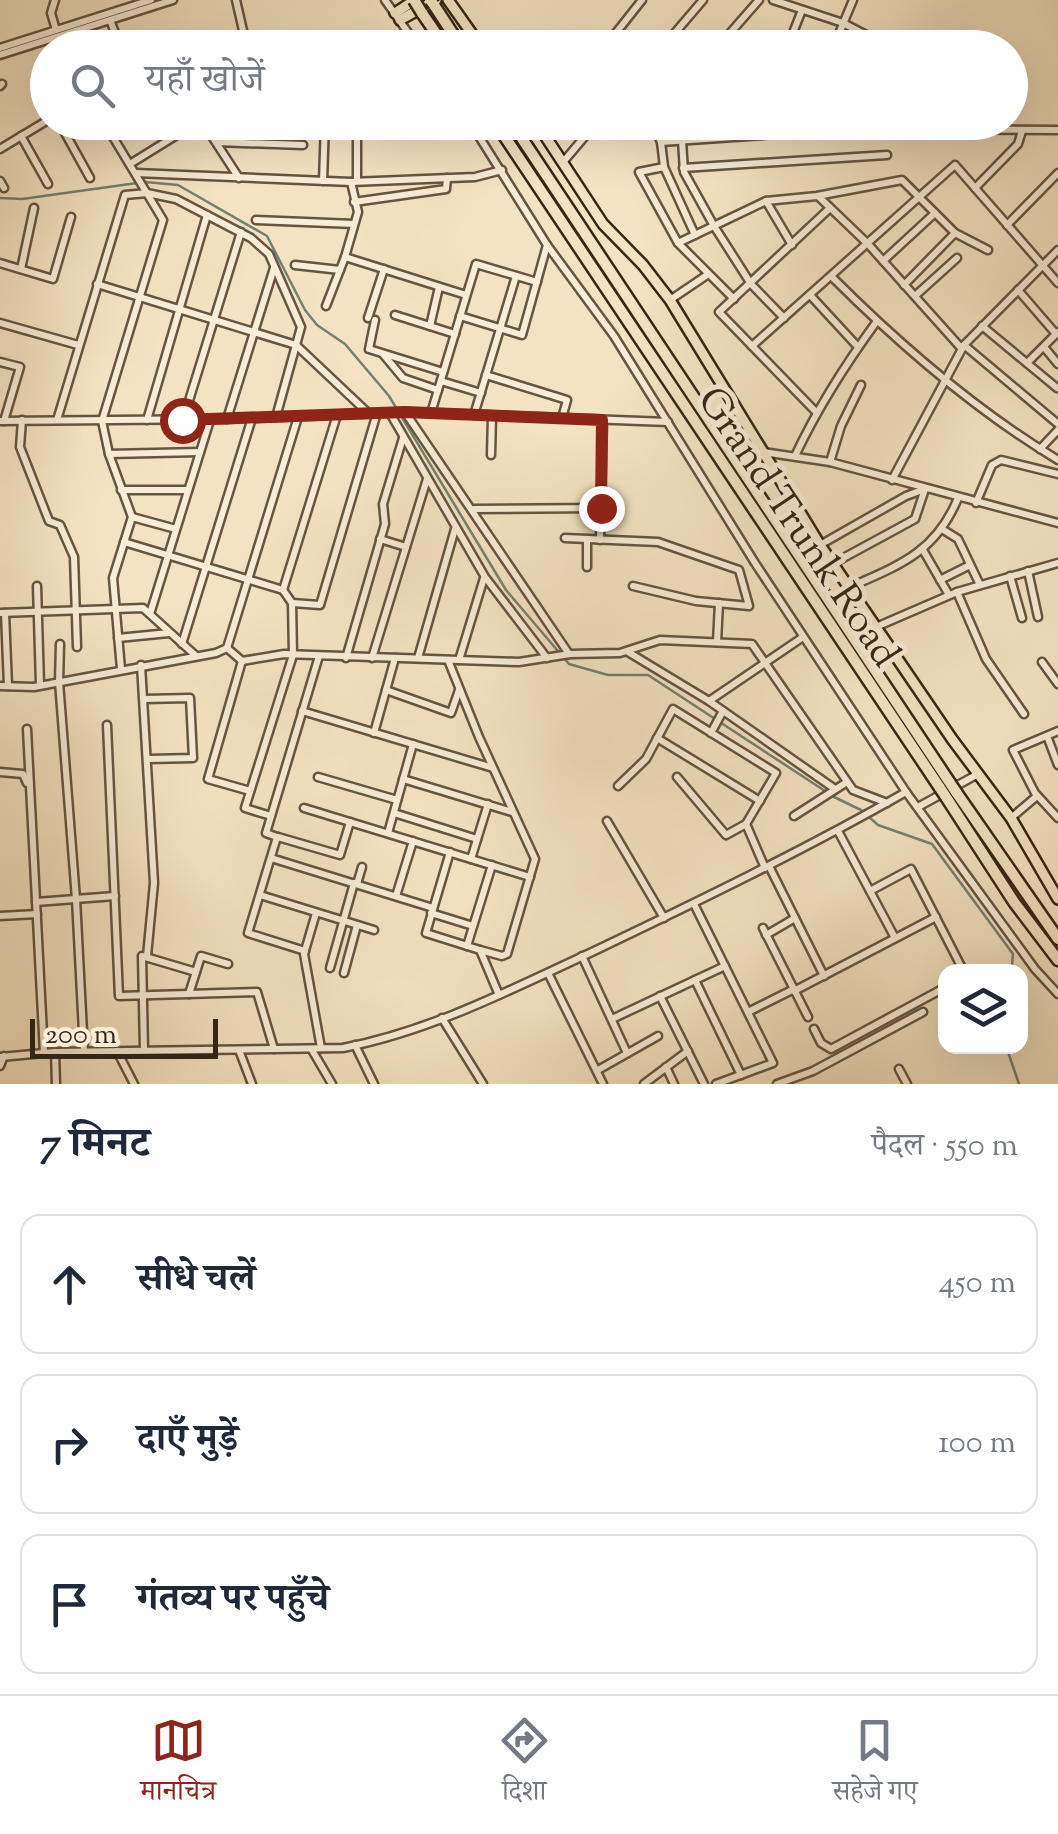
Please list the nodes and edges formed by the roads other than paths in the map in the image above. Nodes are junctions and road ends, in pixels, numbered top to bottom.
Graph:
1 (55, 0) edge
2 (151, 0) edge
3 (173, 0) edge
4 (236, 0) edge
5 (385, 0) edge
6 (414, 0) edge
7 (448, 0) edge
8 (642, 0) edge
9 (703, 0) edge
10 (759, 0) edge
11 (773, 0) edge
12 (852, 0) edge
13 (433, 2) edge
14 (128, 4) edge
15 (802, 10) junction
16 (397, 17) junction
17 (110, 20) junction
18 (844, 23) junction
19 (56, 30) joint
20 (71, 30) edge
21 (114, 30) edge
22 (243, 30) edge
23 (406, 30) edge
24 (434, 30) edge
25 (451, 30) edge
26 (469, 30) edge
27 (618, 30) edge
28 (677, 30) edge
29 (732, 30) edge
30 (794, 30) edge
31 (841, 30) edge
32 (857, 30) edge
33 (30, 42) edge
34 (0, 52) edge
35 (1028, 130) edge
36 (1058, 130) edge
37 (30, 131) edge
38 (21, 136) junction
39 (69, 140) edge
40 (115, 140) edge
41 (169, 140) edge
42 (324, 140) edge
43 (357, 140) edge
44 (482, 140) edge
45 (507, 140) edge
46 (524, 140) edge
47 (549, 140) edge
48 (582, 140) edge
49 (682, 140) joint
50 (1019, 140) edge
51 (216, 142) joint
52 (661, 142) joint
53 (303, 146) dead end
54 (0, 149) edge
55 (886, 156) dead end
56 (564, 161) junction
57 (130, 164) junction
58 (664, 167) junction
59 (684, 168) junction
60 (502, 170) junction
61 (1058, 173) edge
62 (137, 175) junction
63 (90, 178) dead end
64 (239, 178) junction
65 (447, 178) junction
66 (323, 182) junction
67 (354, 182) junction
68 (48, 184) dead end
69 (975, 188) junction
70 (146, 191) junction
71 (818, 196) junction
72 (919, 198) junction
73 (766, 201) junction
74 (354, 202) junction
75 (34, 208) dead end
76 (830, 208) junction
77 (935, 214) junction
78 (207, 215) junction
79 (71, 217) dead end
80 (256, 220) dead end
81 (354, 224) junction
82 (1007, 225) junction
83 (714, 226) junction
84 (241, 232) junction
85 (955, 233) junction
86 (696, 236) junction
87 (678, 243) junction
88 (868, 244) junction
89 (792, 245) junction
90 (548, 246) junction
91 (988, 250) dead end
92 (1058, 250) edge
93 (345, 257) junction
94 (957, 258) dead end
95 (883, 261) junction
96 (0, 264) edge
97 (294, 265) dead end
98 (274, 266) junction
99 (1042, 266) junction
100 (384, 269) junction
101 (21, 270) junction
102 (340, 270) junction
103 (707, 275) junction
104 (516, 276) junction
105 (832, 276) junction
106 (537, 282) junction
107 (1058, 283) edge
108 (96, 284) junction
109 (750, 284) junction
110 (904, 285) junction
111 (439, 286) junction
112 (1018, 290) junction
113 (466, 295) junction
114 (810, 295) junction
115 (140, 296) junction
116 (914, 296) junction
117 (734, 299) junction
118 (670, 300) junction
119 (326, 306) dead end
120 (180, 308) junction
121 (395, 315) dead end
122 (460, 316) junction
123 (784, 318) junction
124 (214, 319) junction
125 (877, 322) junction
126 (0, 323) edge
127 (430, 326) junction
128 (501, 326) junction
129 (982, 326) junction
130 (254, 332) junction
131 (1057, 333) edge
132 (455, 334) junction
133 (78, 345) junction
134 (296, 345) junction
135 (752, 346) junction
136 (858, 347) junction
137 (963, 347) junction
138 (1044, 347) junction
139 (382, 353) junction
140 (0, 362) edge
141 (1027, 363) junction
142 (1058, 364) edge
143 (486, 375) junction
144 (442, 377) junction
145 (944, 379) junction
146 (862, 384) dead end
147 (1057, 388) edge
148 (438, 390) junction
149 (480, 392) junction
150 (398, 412) junction
151 (816, 412) junction
152 (373, 414) junction
153 (431, 414) junction
154 (337, 415) junction
155 (298, 416) junction
156 (474, 416) junction
157 (492, 416) junction
158 (252, 418) junction
159 (276, 418) junction
160 (562, 418) junction
161 (227, 419) junction
162 (2, 420) edge
163 (22, 420) junction
164 (57, 420) junction
165 (147, 420) junction
166 (182, 420) junction
167 (210, 420) junction
168 (602, 420) junction
169 (102, 421) junction
170 (668, 422) junction
171 (1058, 427) edge
172 (402, 438) junction
173 (1040, 449) junction
174 (200, 452) junction
175 (762, 452) junction
176 (109, 454) junction
177 (491, 455) dead end
178 (795, 456) junction
179 (1058, 460) edge
180 (830, 462) junction
181 (1058, 474) edge
182 (427, 479) junction
183 (892, 480) junction
184 (924, 489) junction
185 (121, 490) junction
186 (188, 490) junction
187 (958, 498) junction
188 (976, 503) junction
189 (601, 508) junction
190 (474, 509) dead end
191 (132, 517) junction
192 (1058, 523) edge
193 (456, 528) junction
194 (176, 529) junction
195 (942, 529) junction
196 (564, 538) dead end
197 (587, 539) junction
198 (380, 540) junction
199 (600, 540) junction
200 (124, 542) junction
201 (820, 544) junction
202 (406, 547) junction
203 (923, 550) junction
204 (168, 555) junction
205 (755, 563) junction
206 (834, 563) junction
207 (1058, 563) edge
208 (971, 565) junction
209 (208, 567) junction
210 (587, 567) dead end
211 (739, 570) junction
212 (1028, 571) junction
213 (1010, 576) junction
214 (484, 577) junction
215 (248, 579) junction
216 (940, 580) junction
217 (980, 585) junction
218 (37, 586) dead end
219 (633, 586) dead end
220 (850, 587) junction
221 (283, 590) junction
222 (953, 594) junction
223 (292, 603) junction
224 (720, 604) junction
225 (115, 608) junction
226 (76, 610) junction
227 (38, 612) junction
228 (3, 613) edge
229 (150, 614) junction
230 (1038, 617) dead end
231 (1022, 618) dead end
232 (876, 628) junction
233 (170, 633) junction
234 (803, 637) junction
235 (118, 638) junction
236 (718, 642) junction
237 (60, 644) dead end
238 (182, 644) junction
239 (77, 647) dead end
240 (226, 648) junction
241 (627, 651) junction
242 (292, 655) junction
243 (568, 655) junction
244 (196, 656) junction
245 (318, 656) junction
246 (552, 657) junction
247 (346, 658) junction
248 (372, 658) junction
249 (395, 658) junction
250 (418, 658) junction
251 (448, 660) junction
252 (459, 660) junction
253 (242, 661) junction
254 (1042, 662) dead end
255 (766, 663) junction
256 (141, 664) junction
257 (120, 669) junction
258 (59, 682) junction
259 (1058, 684) edge
260 (4, 686) edge
261 (40, 686) junction
262 (460, 688) junction
263 (386, 690) junction
264 (144, 699) junction
265 (709, 701) junction
266 (302, 711) junction
267 (451, 712) junction
268 (722, 714) junction
269 (1024, 714) dead end
270 (472, 718) junction
271 (107, 725) dead end
272 (27, 729) dead end
273 (713, 729) junction
274 (1058, 731) edge
275 (374, 733) junction
276 (1046, 736) junction
277 (657, 738) junction
278 (413, 744) junction
279 (148, 760) junction
280 (1058, 765) edge
281 (493, 768) junction
282 (0, 772) edge
283 (978, 774) junction
284 (318, 777) dead end
285 (677, 777) dead end
286 (403, 779) junction
287 (848, 782) junction
288 (618, 786) dead end
289 (30, 789) junction
290 (834, 790) junction
291 (948, 790) junction
292 (250, 791) junction
293 (906, 792) junction
294 (1037, 796) junction
295 (397, 800) junction
296 (760, 800) junction
297 (887, 803) junction
298 (488, 804) junction
299 (918, 807) junction
300 (304, 808) dead end
301 (514, 812) junction
302 (394, 813) junction
303 (272, 816) junction
304 (794, 816) dead end
305 (1010, 818) junction
306 (1058, 818) edge
307 (607, 821) dead end
308 (350, 822) junction
309 (746, 824) junction
310 (838, 831) junction
311 (388, 834) junction
312 (277, 837) junction
313 (477, 839) junction
314 (413, 841) junction
315 (450, 852) junction
316 (271, 858) junction
317 (470, 858) junction
318 (492, 865) junction
319 (362, 866) dead end
320 (767, 867) junction
321 (530, 877) junction
322 (356, 884) junction
323 (870, 891) junction
324 (1056, 892) edge
325 (260, 895) junction
326 (115, 896) junction
327 (396, 896) junction
328 (76, 899) junction
329 (36, 902) junction
330 (694, 904) junction
331 (432, 911) junction
332 (316, 912) junction
333 (37, 914) junction
334 (0, 916) edge
335 (936, 917) junction
336 (664, 918) junction
337 (795, 918) junction
338 (342, 920) junction
339 (358, 925) junction
340 (474, 926) junction
341 (374, 930) dead end
342 (895, 938) junction
343 (1058, 939) edge
344 (467, 946) junction
345 (480, 950) junction
346 (305, 951) junction
347 (147, 956) junction
348 (582, 956) junction
349 (1058, 960) edge
350 (228, 964) dead end
351 (960, 964) edge
352 (725, 966) junction
353 (330, 968) dead end
354 (196, 972) junction
355 (548, 972) junction
356 (344, 974) dead end
357 (824, 976) junction
358 (695, 980) junction
359 (794, 990) junction
360 (938, 991) edge
361 (189, 994) junction
362 (1058, 994) edge
363 (499, 995) junction
364 (142, 996) junction
365 (660, 996) junction
366 (748, 1012) junction
367 (923, 1012) dead end
368 (808, 1017) dead end
369 (442, 1018) junction
370 (612, 1019) junction
371 (814, 1030) dead end
372 (658, 1036) dead end
373 (356, 1046) junction
374 (321, 1048) junction
375 (311, 1049) junction
376 (117, 1050) junction
377 (144, 1050) junction
378 (239, 1050) junction
379 (274, 1050) junction
380 (84, 1051) junction
381 (55, 1052) junction
382 (688, 1052) junction
383 (44, 1053) junction
384 (628, 1054) junction
385 (2, 1057) edge
386 (0, 1066) edge
387 (666, 1068) junction
388 (900, 1069) dead end
389 (598, 1070) junction
390 (741, 1074) junction
391 (56, 1084) edge
392 (134, 1084) edge
393 (252, 1084) edge
394 (332, 1084) edge
395 (374, 1084) edge
396 (483, 1084) edge
397 (603, 1084) edge
398 (644, 1084) edge
399 (674, 1084) edge
400 (704, 1084) edge
401 (716, 1084) edge
402 (778, 1084) edge
403 (907, 1084) edge

1 - 19 street
2 - 14 street
3 - 17 street
4 - 22 street
5 - 16 street
6 - 16 main road
6 - 24 highway, bridge
7 - 26 main road
8 - 27 street
9 - 28 street
10 - 29 street
11 - 15 street
12 - 18 street
13 - 16 main road
13 - 25 highway
14 - 19 street
15 - 18 street
15 - 30 street
16 - 23 street
17 - 20 street
17 - 21 street
18 - 31 street
18 - 32 street
33 - 34 street
35 - 36 street
37 - 38 street
38 - 54 street
38 - 68 street
39 - 63 street
40 - 57 street
41 - 57 street
42 - 66 street
43 - 67 street
44 - 60 street
45 - 291 highway, Grand Trunk Road
46 - 291 highway, Grand Trunk Road
47 - 56 main road
48 - 56 street
49 - 52 street
49 - 59 street
50 - 69 street
51 - 53 street
51 - 64 street
52 - 58 street
55 - 59 street
56 - 118 main road
57 - 62 street
58 - 86 street
58 - 87 street
59 - 83 street
60 - 65 street
60 - 90 street
61 - 82 street
62 - 64 street
62 - 70 street
64 - 66 street
65 - 67 street
65 - 74 street
66 - 67 street
67 - 74 street
69 - 72 street
69 - 82 street
70 - 78 street
70 - 108 street
70 - 115 street
71 - 72 street
71 - 73 street
71 - 76 street
72 - 77 street
72 - 88 street
73 - 83 street
73 - 89 street
74 - 81 street
75 - 101 street
76 - 88 street
76 - 89 street
77 - 85 street
77 - 95 street
78 - 84 street
78 - 120 street
79 - 101 street
80 - 81 street
81 - 93 street
82 - 99 street
83 - 86 street
83 - 109 street
84 - 98 street
84 - 124 street
85 - 91 street
85 - 110 street
86 - 87 street
87 - 103 street
88 - 95 street
88 - 105 street
89 - 109 street
90 - 106 street
90 - 170 street
92 - 99 street
93 - 100 street
93 - 102 street
94 - 116 street
95 - 110 street
96 - 101 street
97 - 102 street
98 - 130 street
98 - 134 street
99 - 107 street
99 - 112 street
100 - 111 street
100 - 139 street
102 - 119 street
103 - 117 street
103 - 118 street
104 - 106 street
104 - 113 street
104 - 128 street
105 - 114 street
105 - 125 street
106 - 128 street
108 - 115 street
108 - 133 street
109 - 117 street
109 - 123 street
110 - 116 street
111 - 113 street
111 - 127 street
112 - 129 street
112 - 131 street
113 - 122 street
114 - 123 street
114 - 136 street
115 - 120 street
115 - 169 street
116 - 137 street
117 - 135 street
118 - 175 main road
120 - 124 street
120 - 165 street
121 - 127 street
122 - 128 street
122 - 132 street
123 - 135 street
124 - 130 street
124 - 166 street
125 - 136 street
125 - 145 street
126 - 133 street
127 - 132 street
128 - 143 street
129 - 137 street
129 - 141 street
130 - 134 street
130 - 161 street
131 - 138 street
132 - 144 street
133 - 164 street
134 - 152 street
134 - 159 street
135 - 151 street
136 - 151 street
137 - 145 street
137 - 171 street
138 - 141 street
138 - 142 street
139 - 144 street
139 - 148 street
140 - 162 street
141 - 147 street
143 - 149 street
143 - 160 street
144 - 148 street
144 - 149 street
145 - 173 street
145 - 183 street
146 - 180 street
148 - 153 street
149 - 156 street
150 - 152 street
150 - 153 street
150 - 172 street
150 - 243 street
151 - 178 street
152 - 154 street
152 - 223 street
153 - 156 street
154 - 155 street
154 - 221 street
155 - 159 street
155 - 215 street
156 - 157 street
157 - 160 street
157 - 177 street
158 - 159 street
158 - 161 street
158 - 209 street
160 - 168 street
161 - 167 street
162 - 163 street
163 - 164 street
163 - 226 street
164 - 169 street
165 - 166 street
165 - 169 street
166 - 167 street
167 - 174 street
168 - 170 street
168 - 189 street
169 - 176 street
170 - 205 street
171 - 173 street
172 - 182 street
172 - 198 street
173 - 179 street
174 - 176 street
174 - 186 street
175 - 178 street
175 - 201 main road
176 - 185 street
178 - 180 street
180 - 183 street
181 - 188 street
182 - 193 street
182 - 202 street
183 - 184 street
184 - 187 street
184 - 201 street
184 - 206 street
185 - 186 street
185 - 191 street
186 - 194 street
187 - 188 street
187 - 195 street
188 - 192 street
189 - 190 street
189 - 199 street
191 - 194 street
191 - 200 street
193 - 214 street
193 - 250 street
194 - 204 street
195 - 203 street
195 - 208 street
196 - 197 street
197 - 199 street
197 - 210 street
198 - 202 street
198 - 247 street
199 - 211 street
200 - 204 street
200 - 225 street
201 - 206 main road
202 - 248 street
203 - 216 street
203 - 220 street
204 - 209 street
204 - 229 street
205 - 211 street
205 - 234 street
206 - 220 main road
207 - 212 street
208 - 216 street
208 - 217 street
209 - 215 street
209 - 238 street
211 - 224 street
212 - 213 street
212 - 230 street
213 - 217 street
213 - 231 street
214 - 246 street
214 - 252 street
215 - 221 street
215 - 240 street
216 - 222 street
217 - 222 street
218 - 227 street
219 - 224 street
220 - 232 main road
221 - 223 street
222 - 232 street
222 - 269 street
223 - 242 street
224 - 236 street
225 - 226 street
225 - 229 street
225 - 235 street
226 - 227 street
226 - 239 street
227 - 228 street
227 - 261 street
228 - 260 street
229 - 233 street
232 - 283 main road
233 - 235 street
233 - 238 street
234 - 255 street
234 - 293 street
235 - 257 street
236 - 241 street
236 - 255 street
237 - 258 street
238 - 244 street
240 - 244 street
240 - 253 street
241 - 243 street
241 - 265 street
242 - 245 street
242 - 253 street
242 - 292 street
243 - 246 street
244 - 256 street
245 - 247 street
245 - 266 street
246 - 252 street
247 - 248 street
248 - 249 street
249 - 250 street
249 - 263 street
250 - 251 street
251 - 252 street
251 - 262 street
253 - 292 street
254 - 259 street
255 - 265 street
255 - 287 street
256 - 257 street
256 - 264 street
257 - 258 street
258 - 261 street
258 - 328 street
260 - 261 street
262 - 267 street
262 - 270 street
263 - 267 street
263 - 275 street
264 - 279 street
264 - 279 street
265 - 268 street
266 - 275 street
266 - 303 street
267 - 270 street
268 - 273 street
268 - 290 street
270 - 281 street
271 - 326 street
272 - 289 street
273 - 277 street
273 - 296 street
274 - 276 street
275 - 278 street
276 - 280 street
276 - 294 street
277 - 288 street
277 - 296 street
278 - 281 street
278 - 286 street
279 - 347 street
281 - 301 street
282 - 289 street
283 - 299 street
283 - 305 main road
284 - 295 street
285 - 309 street
286 - 295 street
286 - 298 street
287 - 290 street
287 - 297 street
289 - 329 street
290 - 304 street
291 - 343 highway, Grand Trunk Road
291 - 349 highway, Grand Trunk Road
292 - 303 street
293 - 297 street
293 - 299 street
294 - 305 street
294 - 306 street
295 - 302 street
296 - 309 street
297 - 310 street
298 - 301 street
298 - 313 street
299 - 362 street
300 - 308 street
301 - 321 street
302 - 311 street
302 - 313 street
303 - 312 street
305 - 324 main road
307 - 336 street
308 - 311 street
308 - 312 street
309 - 320 street
310 - 320 street
310 - 323 street
311 - 314 street
312 - 316 street
313 - 317 street
314 - 315 street
314 - 327 street
315 - 317 street
315 - 331 street
316 - 322 street
316 - 325 street
317 - 318 street
318 - 321 street
318 - 340 street
319 - 322 street
320 - 330 street
320 - 337 street
321 - 345 street
322 - 327 street
322 - 338 street
323 - 335 street
323 - 342 street
325 - 332 street
325 - 346 street
326 - 328 street
326 - 364 street
327 - 331 street
328 - 329 street
328 - 380 street
329 - 333 street
330 - 336 street
330 - 352 street
331 - 340 street
331 - 344 street
332 - 338 street
332 - 346 street
333 - 334 street
333 - 383 street
335 - 342 street
335 - 351 street
336 - 348 street
337 - 357 street
337 - 359 street
338 - 339 street
338 - 353 street
339 - 341 street
339 - 356 street
340 - 344 street
342 - 357 street
344 - 345 street
345 - 363 street
346 - 374 street
347 - 354 street
347 - 364 street
348 - 355 street
348 - 370 street
350 - 354 street
352 - 358 street
352 - 366 street
354 - 361 street
355 - 363 street
355 - 389 street
357 - 359 street
358 - 365 street
358 - 390 street
359 - 366 street
359 - 368 street
360 - 371 street
361 - 364 street
361 - 379 street
363 - 369 street
364 - 377 street
365 - 370 street
365 - 382 street
366 - 390 street
367 - 402 street
369 - 373 street
369 - 396 street
370 - 384 street
372 - 384 street
373 - 374 street
373 - 395 street
374 - 375 street
375 - 379 street
375 - 394 street
376 - 377 street
376 - 380 street
376 - 392 street
377 - 378 street
378 - 379 street
378 - 393 street
380 - 381 street
381 - 383 street
381 - 391 street
382 - 387 street
382 - 400 street
383 - 385 street
384 - 389 street
385 - 386 street
387 - 398 street
387 - 399 street
388 - 403 street
389 - 397 street
390 - 401 street

